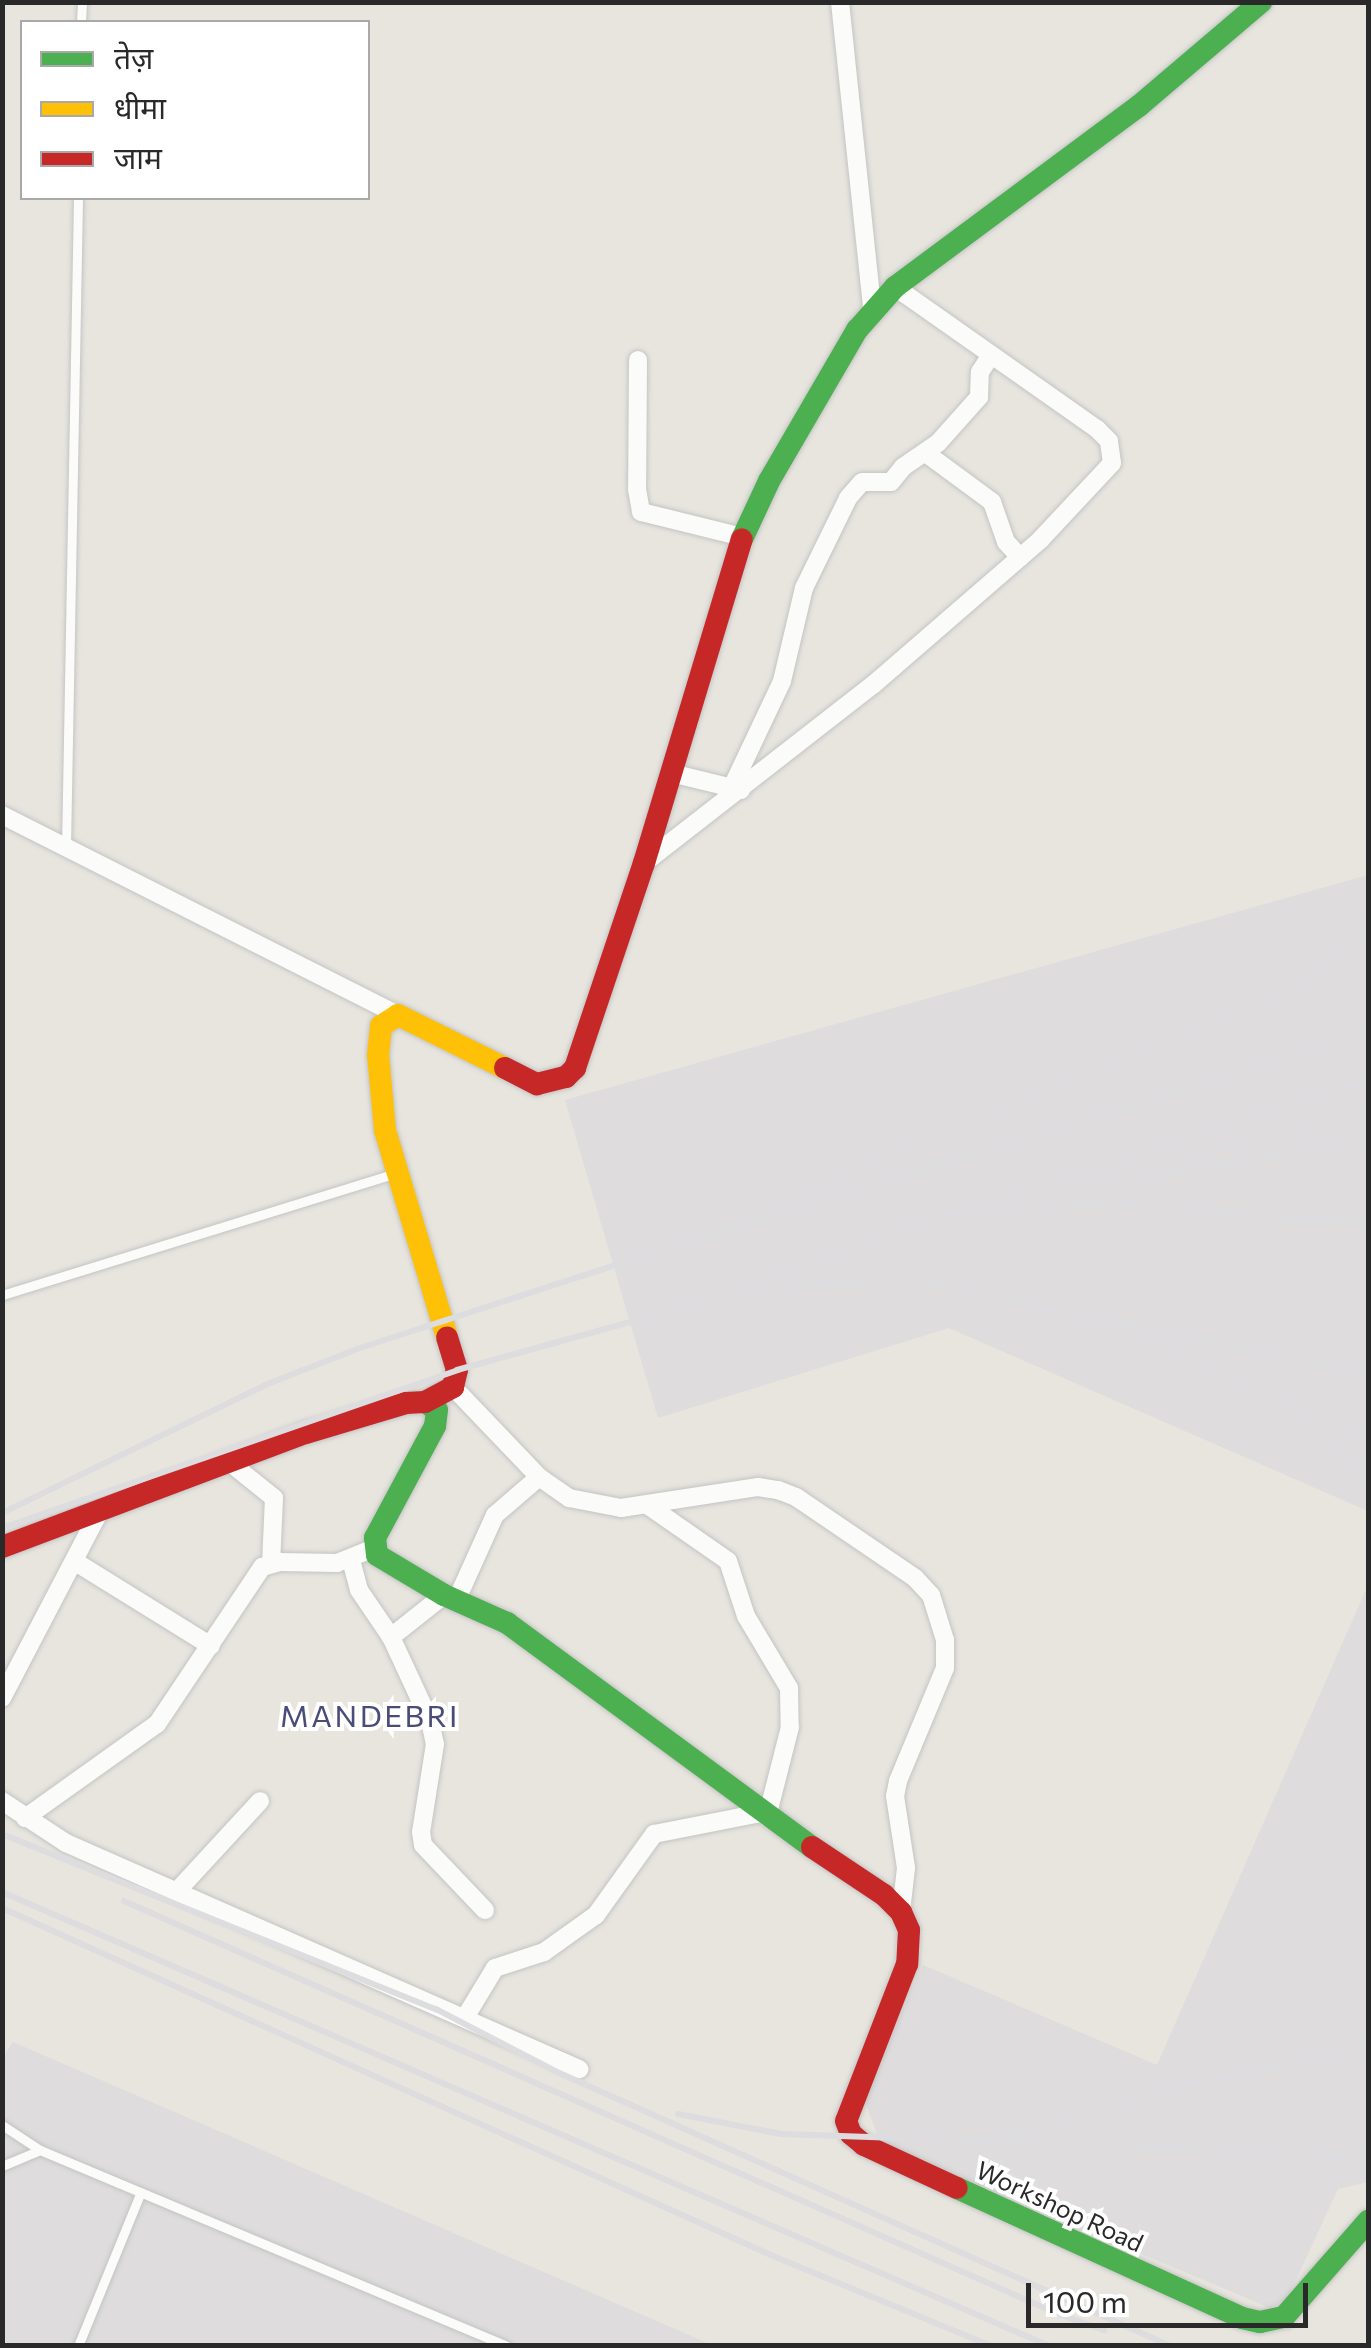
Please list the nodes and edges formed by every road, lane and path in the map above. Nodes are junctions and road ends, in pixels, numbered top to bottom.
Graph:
1 (840, 2) edge
2 (1262, 2) edge
3 (78, 200) edge
4 (895, 286) junction
5 (872, 309) junction
6 (991, 355) junction
7 (638, 360) dead end
8 (927, 454) junction
9 (743, 536) junction
10 (1020, 557) junction
11 (671, 773) junction
12 (737, 788) junction
13 (2, 816) edge
14 (66, 848) junction
15 (644, 863) junction
16 (398, 1016) junction
17 (395, 1172) junction
18 (2, 1295) edge
19 (453, 1387) junction
20 (425, 1402) junction
21 (228, 1461) junction
22 (539, 1478) junction
23 (649, 1506) junction
24 (98, 1514) junction
25 (2, 1546) edge
26 (374, 1548) junction
27 (351, 1560) junction
28 (74, 1561) junction
29 (270, 1563) junction
30 (450, 1597) junction
31 (392, 1637) junction
32 (211, 1646) junction
33 (2, 1698) edge
34 (2, 1801) edge
35 (260, 1801) dead end
36 (764, 1815) junction
37 (25, 1818) junction
38 (178, 1890) junction
39 (485, 1910) dead end
40 (901, 1912) junction
41 (466, 2016) junction
42 (579, 2070) dead end
43 (2, 2125) edge
44 (40, 2150) junction
45 (2, 2166) edge
46 (142, 2192) junction
47 (1368, 2221) edge
48 (78, 2346) edge
49 (507, 2346) edge

1 - 5 street
2 - 4 main road
3 - 14 lane
4 - 5 main road
4 - 6 street
5 - 9 main road
6 - 8 street
6 - 10 street
7 - 9 street
8 - 10 street
8 - 12 street
9 - 11 main road
10 - 12 street
11 - 12 street
11 - 15 main road
12 - 15 street
13 - 14 street
14 - 16 street
15 - 16 main road
16 - 17 main road
17 - 18 lane
17 - 19 main road
19 - 20 main road
19 - 22 street
20 - 21 main road
20 - 26 main road
21 - 24 main road
21 - 29 street
22 - 23 street
22 - 30 street
23 - 36 street
23 - 40 street
24 - 25 main road
24 - 28 street
26 - 27 street
26 - 30 main road
27 - 29 street
27 - 31 street
28 - 32 street
28 - 33 street
29 - 32 street
30 - 31 street
30 - 36 main road
31 - 39 street
32 - 37 street
34 - 37 street
35 - 38 street
36 - 40 main road
36 - 41 street
37 - 38 street
38 - 41 street
40 - 47 main road, Workshop Road
41 - 42 street
43 - 44 lane
44 - 45 lane
44 - 46 lane
46 - 48 lane
46 - 49 lane

